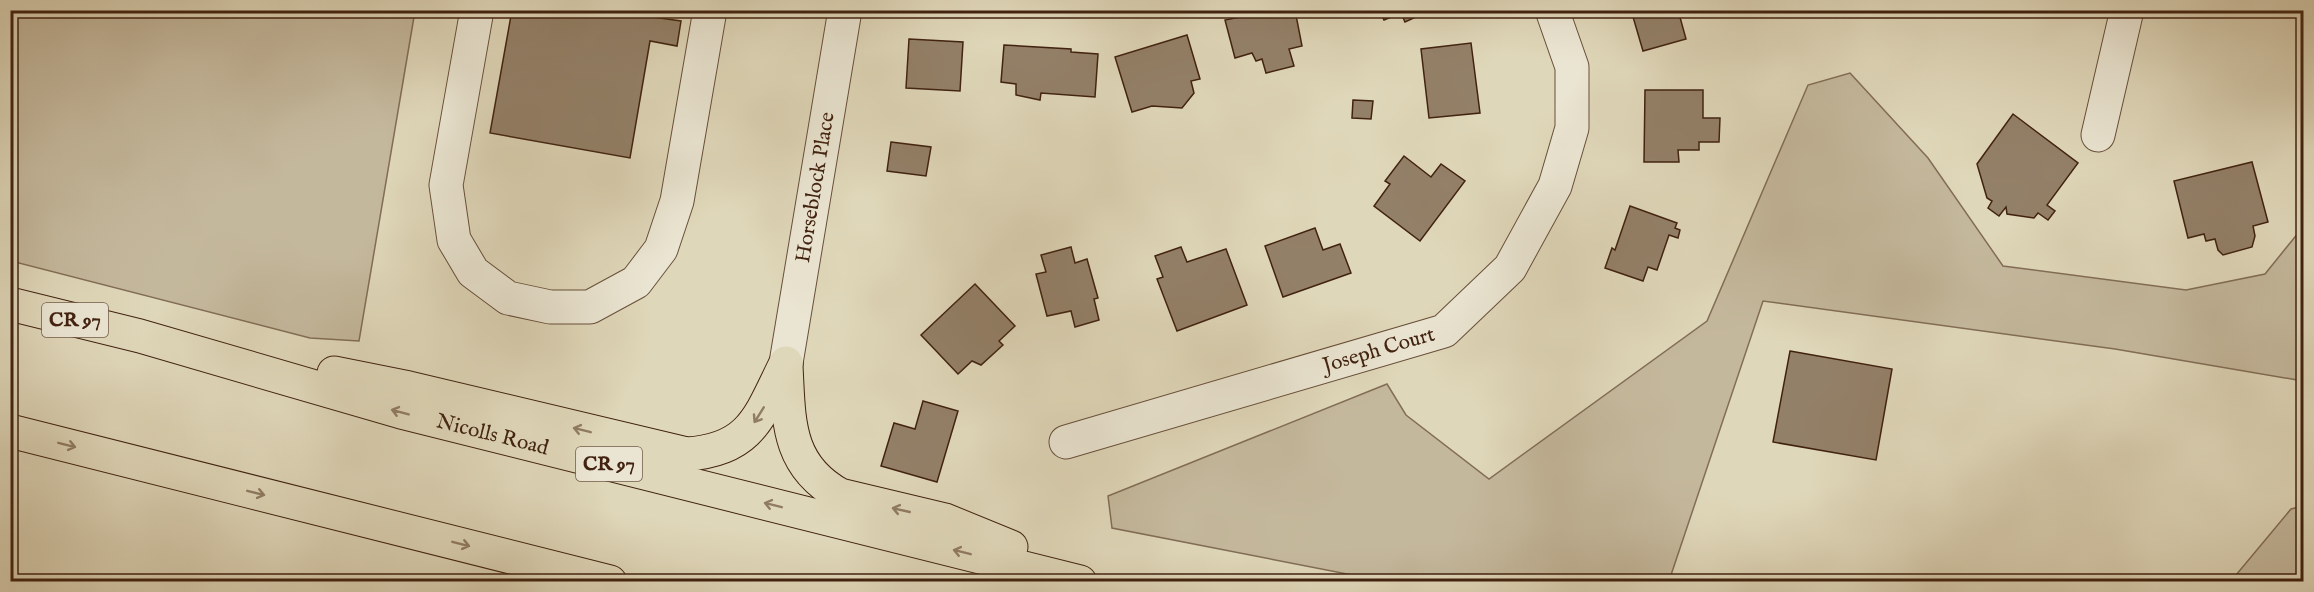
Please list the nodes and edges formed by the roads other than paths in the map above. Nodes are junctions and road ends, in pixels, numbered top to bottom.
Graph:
1 (477, 10) edge
2 (710, 10) edge
3 (845, 10) edge
4 (1552, 10) edge
5 (2127, 10) edge
6 (2098, 135) dead end
7 (10, 304) edge
8 (140, 336) junction
9 (786, 363) junction
10 (10, 431) edge
11 (1066, 442) dead end
12 (603, 580) edge
13 (1080, 582) edge
14 (1093, 582) edge

1 - 2 street
3 - 9 street, Horseblock Place
4 - 11 street, Joseph Court
5 - 6 street
7 - 8 highway, Nicolls Road / CR 97
9 -> 8 highway
13 -> 8 highway, Nicolls Road / CR 97
14 -> 9 highway
10 -> 12 highway

